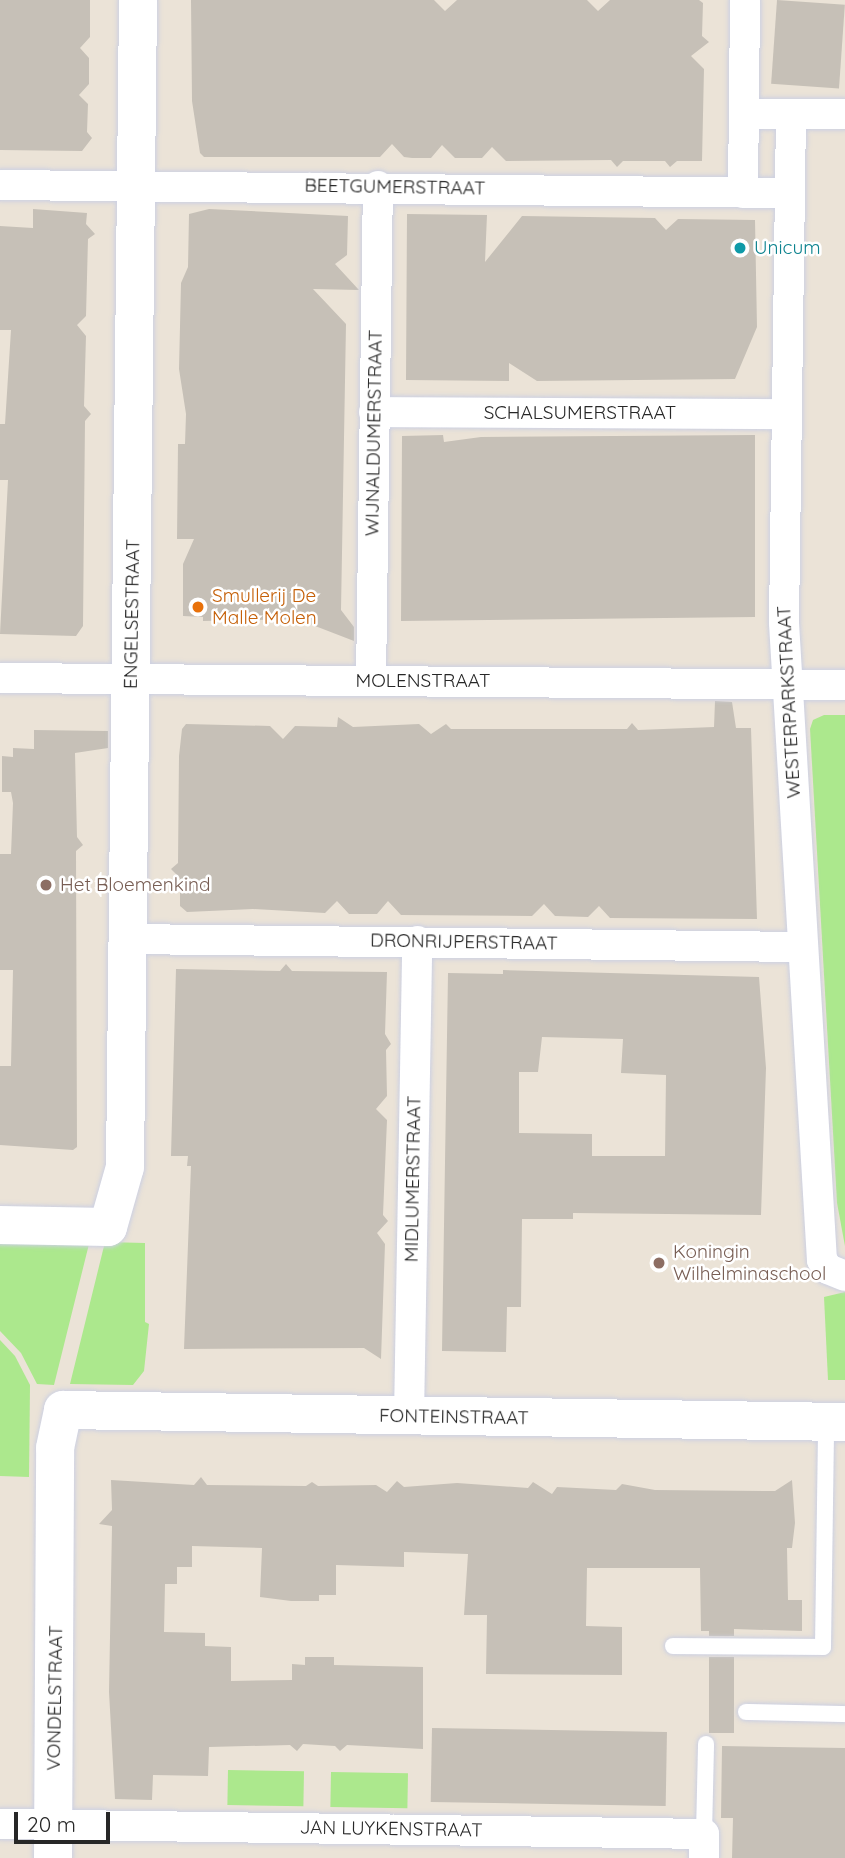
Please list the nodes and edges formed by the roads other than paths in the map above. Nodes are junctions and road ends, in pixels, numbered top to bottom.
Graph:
1 (138, 0) edge
2 (745, 0) edge
3 (744, 114) junction
4 (791, 114) junction
5 (845, 114) edge
6 (138, 183) junction
7 (0, 185) edge
8 (378, 186) junction
9 (743, 192) junction
10 (789, 193) junction
11 (374, 412) junction
12 (786, 414) junction
13 (0, 678) edge
14 (132, 680) junction
15 (371, 681) junction
16 (789, 684) junction
17 (845, 685) edge
18 (127, 939) junction
19 (417, 941) junction
20 (801, 947) junction
21 (0, 1225) edge
22 (845, 1276) edge
23 (63, 1410) joint
24 (409, 1416) junction
25 (835, 1422) edge
26 (673, 1646) dead end
27 (746, 1712) dead end
28 (845, 1714) edge
29 (706, 1744) dead end
30 (0, 1824) edge
31 (53, 1841) edge
32 (704, 1846) edge

1 - 6 street, ENGELSESTRAAT
2 - 3 street
3 - 4 street
3 - 9 street
4 - 5 street
4 - 10 street, WESTERPARKSTRAAT
6 - 7 street, BEETGUMERSTRAAT
6 - 8 street, BEETGUMERSTRAAT
6 - 14 street, ENGELSESTRAAT
8 - 9 street, BEETGUMERSTRAAT
8 - 11 street, WIJNALDUMERSTRAAT
9 - 10 street, BEETGUMERSTRAAT
10 - 12 street, WESTERPARKSTRAAT
11 - 12 street, SCHALSUMERSTRAAT
11 - 15 street, WIJNALDUMERSTRAAT
12 - 16 street, WESTERPARKSTRAAT
13 - 14 street, MOLENSTRAAT
14 - 15 street, MOLENSTRAAT
14 - 18 street, ENGELSESTRAAT
15 - 16 street, MOLENSTRAAT
16 - 17 street, MOLENSTRAAT
16 - 20 street, WESTERPARKSTRAAT
18 - 19 street, DRONRIJPERSTRAAT
18 - 21 street, ENGELSESTRAAT
19 - 20 street, DRONRIJPERSTRAAT
19 - 24 street, MIDLUMERSTRAAT
20 - 22 street, WESTERPARKSTRAAT
23 - 24 street, FONTEINSTRAAT
23 - 31 street, VONDELSTRAAT
24 - 25 street, FONTEINSTRAAT
25 - 26 lane
27 - 28 lane
29 - 32 lane
30 - 31 street, JAN LUYKENSTRAAT
31 - 32 street, JAN LUYKENSTRAAT

